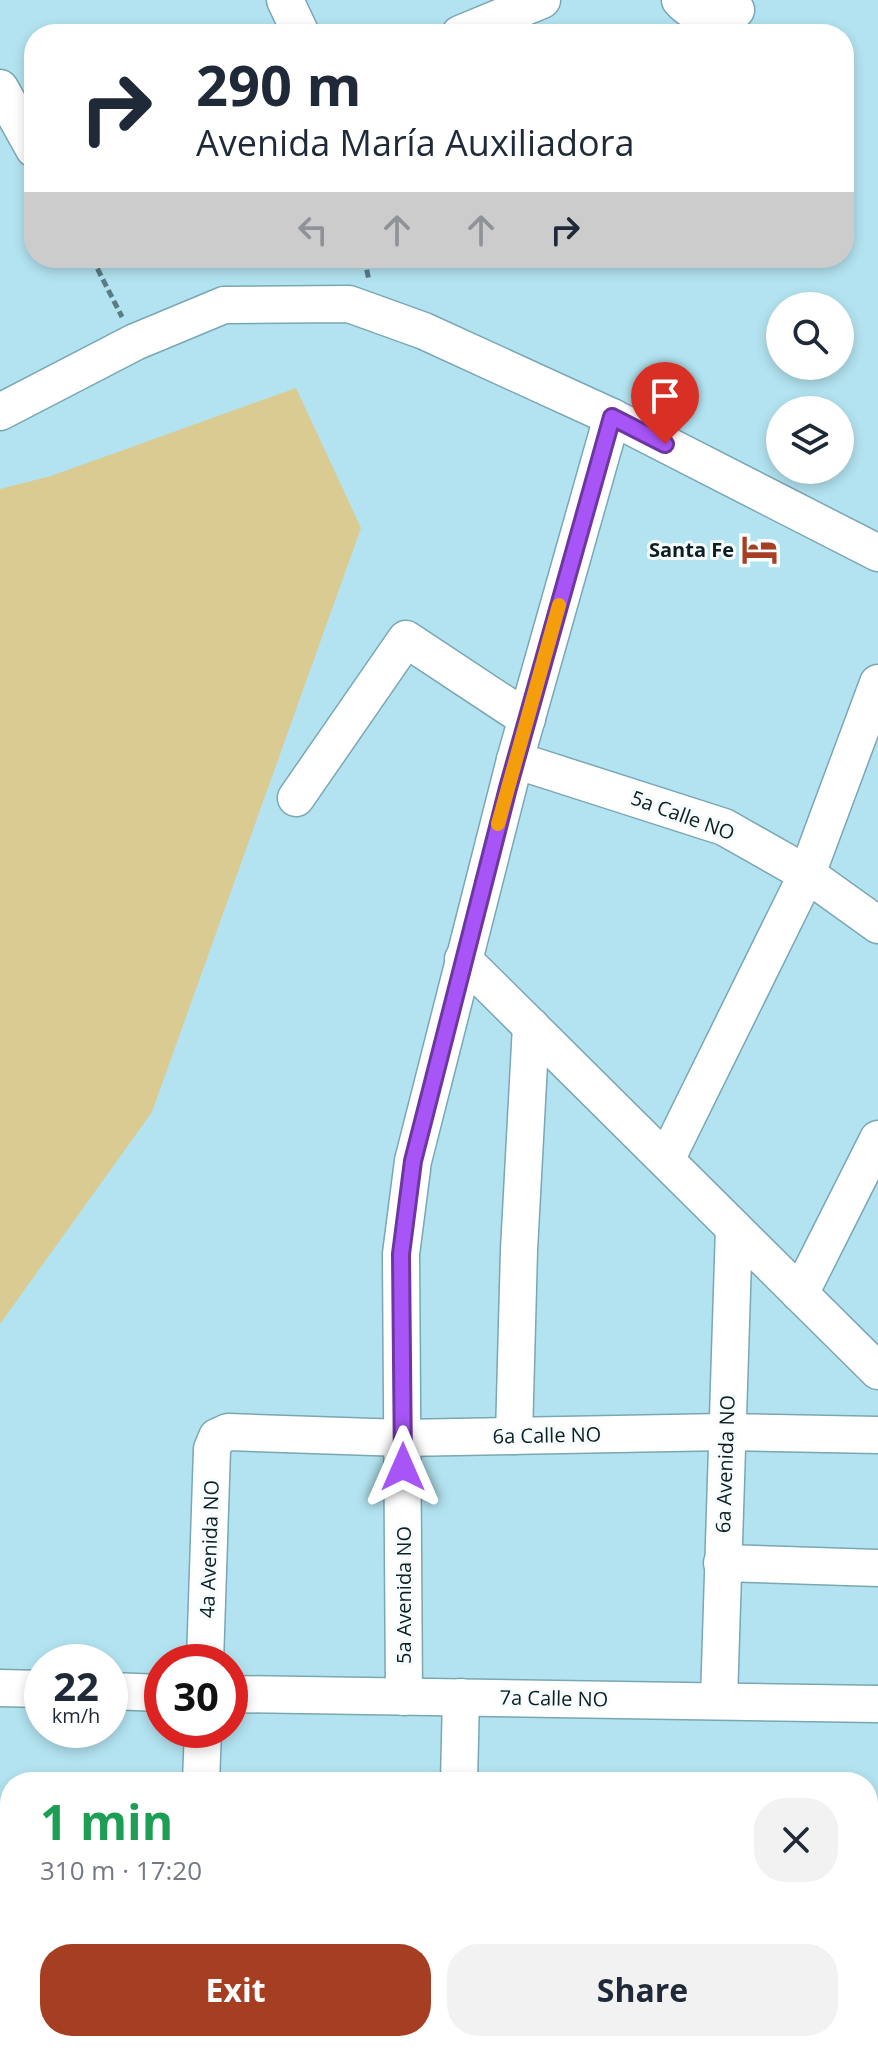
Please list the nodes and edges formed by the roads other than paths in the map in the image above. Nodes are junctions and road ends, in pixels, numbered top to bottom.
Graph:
1 (285, 0) edge
2 (542, 0) edge
3 (680, 0) edge
4 (736, 10) dead end
5 (296, 24) edge
6 (484, 24) edge
7 (0, 88) edge
8 (24, 131) edge
9 (0, 412) edge
10 (612, 417) junction
11 (878, 553) edge
12 (878, 683) edge
13 (527, 719) junction
14 (515, 760) junction
15 (296, 798) dead end
16 (807, 874) junction
17 (878, 925) edge
18 (463, 959) junction
19 (531, 1026) junction
20 (878, 1139) edge
21 (666, 1160) junction
22 (734, 1228) junction
23 (800, 1294) junction
24 (878, 1371) edge
25 (725, 1432) junction
26 (878, 1435) edge
27 (514, 1436) junction
28 (217, 1437) joint
29 (403, 1438) junction
30 (722, 1563) junction
31 (878, 1568) edge
32 (206, 1644) edge
33 (0, 1688) edge
34 (24, 1689) edge
35 (248, 1694) edge
36 (404, 1697) junction
37 (461, 1697) junction
38 (719, 1700) junction
39 (878, 1704) edge
40 (202, 1748) edge
41 (201, 1772) edge
42 (459, 1772) edge

1 - 5 street
2 - 6 street
3 - 4 street
7 - 8 street
9 - 10 street
10 - 11 street
10 - 13 street, 5a Avenida NO
12 - 16 street
13 - 14 street, 5a Avenida NO
13 - 15 street
14 - 16 street, 5a Calle NO
14 - 18 street, 5a Avenida NO
16 - 17 street, 5a Calle NO
16 - 21 street
18 - 19 street
18 - 29 street, 5a Avenida NO
19 - 21 street
19 - 27 street
20 - 23 street
21 - 22 street
22 - 23 street
22 - 25 street, 6a Avenida NO
23 - 24 street
25 - 26 street, 6a Calle NO
25 - 27 street, 6a Calle NO
25 - 30 street, 6a Avenida NO
27 - 29 street, 6a Calle NO
28 - 29 street, 6a Calle NO
28 - 32 street, 4a Avenida NO
29 - 36 street, 5a Avenida NO
30 - 31 street
30 - 38 street, 6a Avenida NO
33 - 34 street
35 - 36 street, 7a Calle NO
36 - 37 street, 7a Calle NO
37 - 38 street, 7a Calle NO
37 - 42 street
38 - 39 street, 7a Calle NO
40 - 41 street

